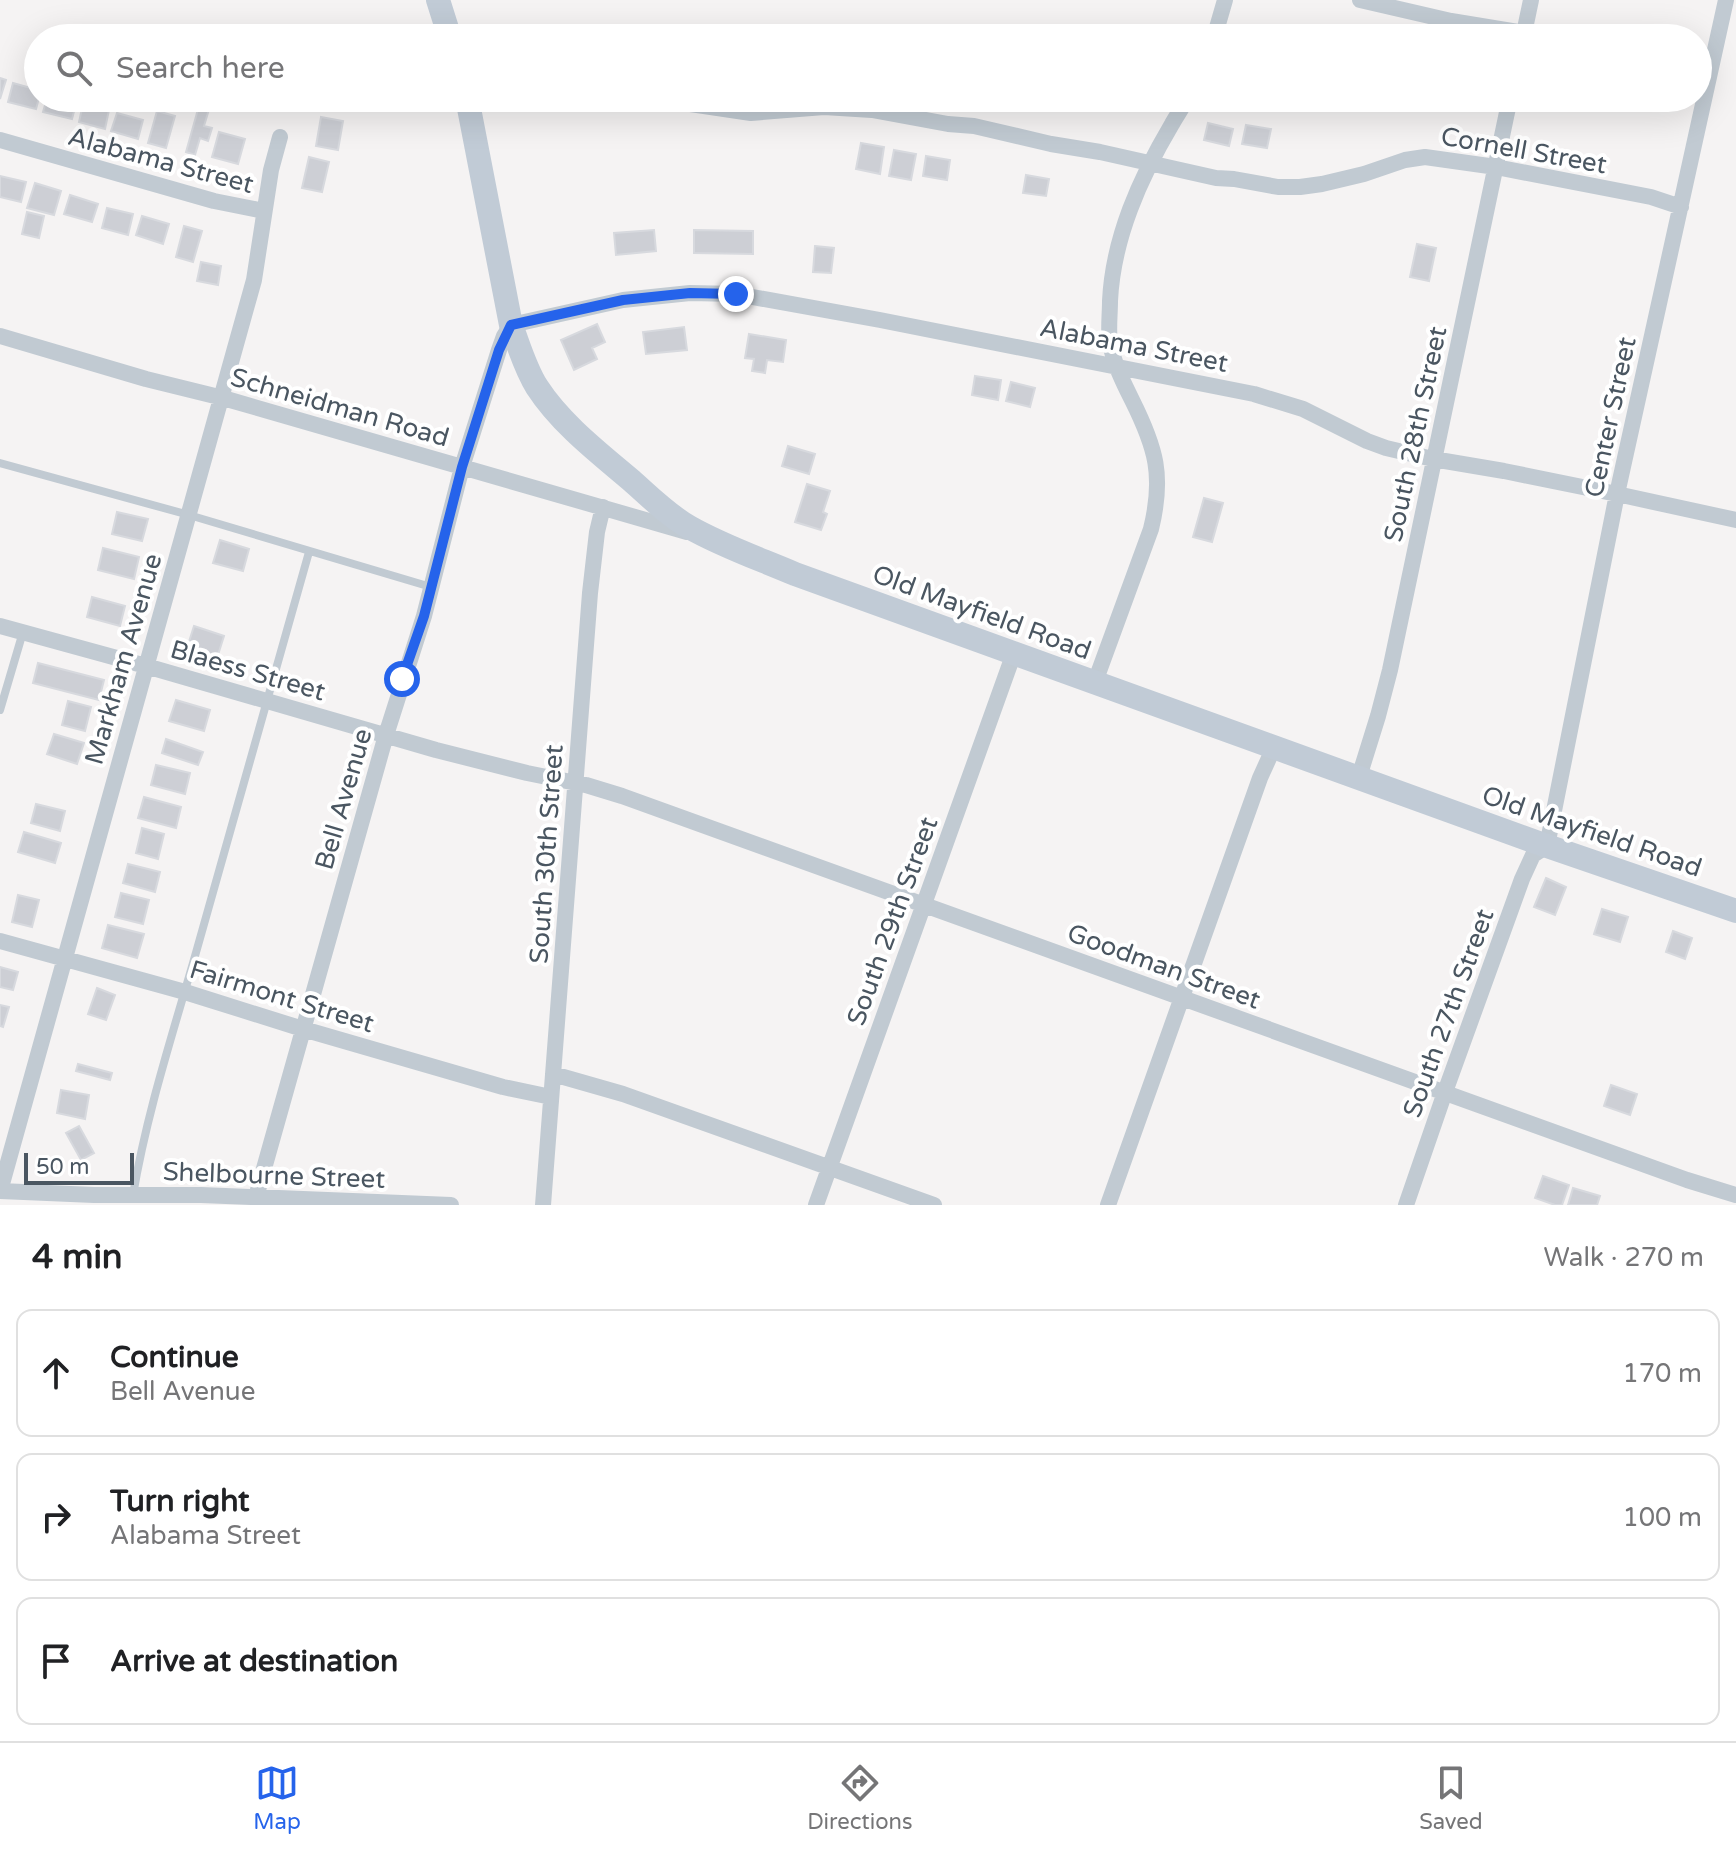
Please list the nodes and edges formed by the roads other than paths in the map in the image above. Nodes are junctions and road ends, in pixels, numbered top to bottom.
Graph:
1 (438, 0) edge
2 (1225, 0) edge
3 (1360, 0) edge
4 (1531, 0) edge
5 (1726, 0) edge
6 (446, 24) edge
7 (1218, 24) edge
8 (1465, 24) edge
9 (1526, 24) edge
10 (1712, 64) edge
11 (470, 112) edge
12 (883, 112) edge
13 (1179, 112) edge
14 (1507, 112) edge
15 (1702, 112) edge
16 (280, 137) dead end
17 (0, 140) edge
18 (1151, 164) junction
19 (1496, 167) junction
20 (1681, 207) junction
21 (264, 211) junction
22 (511, 325) junction
23 (0, 336) edge
24 (1116, 366) junction
25 (223, 398) junction
26 (1433, 459) junction
27 (0, 463) edge
28 (462, 467) junction
29 (1617, 494) junction
30 (603, 507) junction
31 (189, 515) junction
32 (1736, 520) edge
33 (712, 539) junction
34 (309, 552) junction
35 (431, 587) junction
36 (0, 626) edge
37 (23, 632) junction
38 (1014, 653) junction
39 (146, 666) junction
40 (1095, 682) junction
41 (267, 701) junction
42 (0, 710) edge
43 (386, 735) junction
44 (1274, 747) junction
45 (1359, 777) junction
46 (575, 782) junction
47 (1547, 846) junction
48 (923, 905) junction
49 (1736, 911) edge
50 (0, 941) edge
51 (63, 960) junction
52 (185, 992) junction
53 (1181, 997) junction
54 (303, 1029) junction
55 (553, 1074) junction
56 (1445, 1092) junction
57 (551, 1097) junction
58 (828, 1168) junction
59 (0, 1191) edge
60 (133, 1195) junction
61 (1736, 1195) edge
62 (256, 1197) junction
63 (156, 1200) edge
64 (451, 1205) edge
65 (543, 1205) edge
66 (816, 1205) edge
67 (934, 1205) edge
68 (1108, 1205) edge
69 (1406, 1205) edge

1 - 6 main road
2 - 7 street
3 - 8 street
4 - 9 street
5 - 10 street, Center Street
11 - 22 main road, Old Mayfield Road
12 - 18 street, Cornell Street
13 - 18 street
14 - 19 street, South 28th Street
15 - 20 street, Center Street
16 - 21 street, Markham Avenue
17 - 21 street, Alabama Street
18 - 19 street, Cornell Street
18 - 24 street
19 - 20 street, Cornell Street
19 - 26 street, South 28th Street
20 - 29 street, Center Street
21 - 25 street, Markham Avenue
22 - 24 street, Alabama Street
22 - 28 street, Bell Avenue
22 - 33 main road, Old Mayfield Road
23 - 25 street, Schneidman Road
24 - 26 street, Alabama Street
24 - 40 street
25 - 28 street, Schneidman Road
25 - 31 street, Markham Avenue
26 - 29 street, Alabama Street
26 - 45 street, South 28th Street
27 - 31 lane
28 - 30 street, Schneidman Road
28 - 35 street, Bell Avenue
29 - 32 street, Alabama Street
29 - 47 street, Center Street
30 - 33 street, Schneidman Road
30 - 46 street, South 30th Street
31 - 34 lane
31 - 39 street, Markham Avenue
33 - 38 main road, Old Mayfield Road
34 - 35 lane
34 - 41 lane
35 - 43 street, Bell Avenue
36 - 37 street, Blaess Street
37 - 39 street, Blaess Street
37 - 42 lane
38 - 40 main road, Old Mayfield Road
38 - 48 street, South 29th Street
39 - 41 street, Blaess Street
39 - 51 street, Markham Avenue
40 - 44 main road, Old Mayfield Road
41 - 43 street, Blaess Street
41 - 52 lane
43 - 46 street, Blaess Street
43 - 54 street, Bell Avenue
44 - 45 main road, Old Mayfield Road
44 - 53 street
45 - 47 main road, Old Mayfield Road
46 - 48 street, Goodman Street
46 - 55 street, South 30th Street
47 - 49 main road, Old Mayfield Road
47 - 56 street, South 27th Street
48 - 53 street, Goodman Street
48 - 58 street, South 29th Street
50 - 51 street, Fairmont Street
51 - 52 street, Fairmont Street
51 - 59 street, Markham Avenue
52 - 54 street, Fairmont Street
52 - 60 lane
53 - 56 street, Goodman Street
53 - 68 street
54 - 57 street, Fairmont Street
54 - 62 street, Bell Avenue
55 - 57 street, South 30th Street
55 - 58 street
56 - 61 street, Goodman Street
56 - 69 street, South 27th Street
57 - 65 street, South 30th Street
58 - 66 street, South 29th Street
58 - 67 street
59 - 60 street, Shelbourne Street
60 - 63 street, Shelbourne Street
62 - 63 street, Shelbourne Street
62 - 64 street, Shelbourne Street

